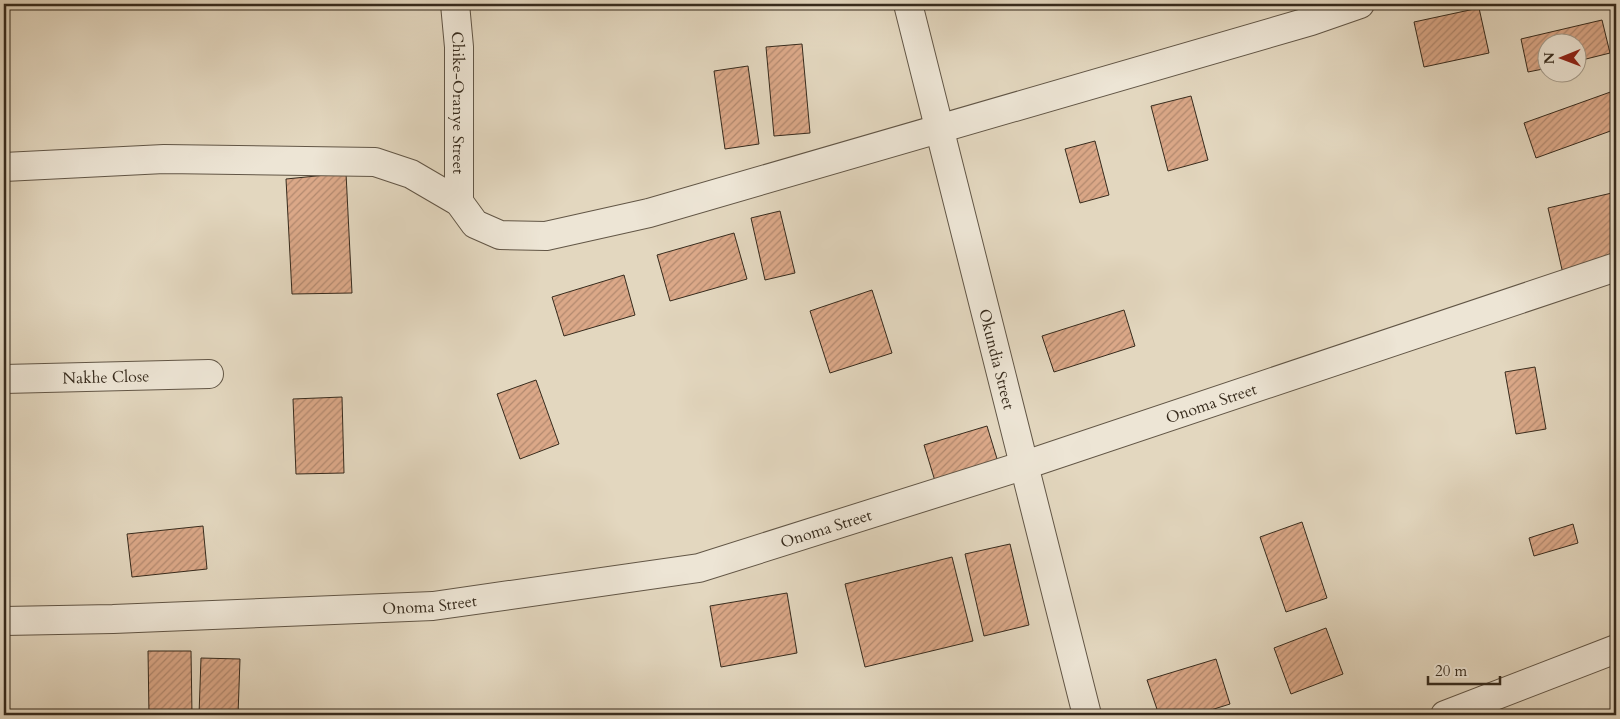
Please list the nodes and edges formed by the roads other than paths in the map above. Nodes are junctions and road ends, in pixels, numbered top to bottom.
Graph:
1 (455, 4) edge
2 (908, 4) edge
3 (1360, 4) edge
4 (1312, 12) edge
5 (939, 127) junction
6 (4, 167) edge
7 (459, 202) junction
8 (1616, 267) edge
9 (209, 374) dead end
10 (4, 379) edge
11 (1024, 466) junction
12 (4, 621) edge
13 (1616, 649) edge
14 (1087, 715) edge
15 (1445, 715) edge

1 - 7 street, Chike-Oranye Street
2 - 5 street, Okundia Street
3 - 4 street
4 - 5 street
5 - 7 street
5 - 11 street, Okundia Street
6 - 7 street
8 - 11 street, Onoma Street
9 - 10 street, Nakhe Close
11 - 12 street, Onoma Street
11 - 14 street, Okundia Street
13 - 15 street

